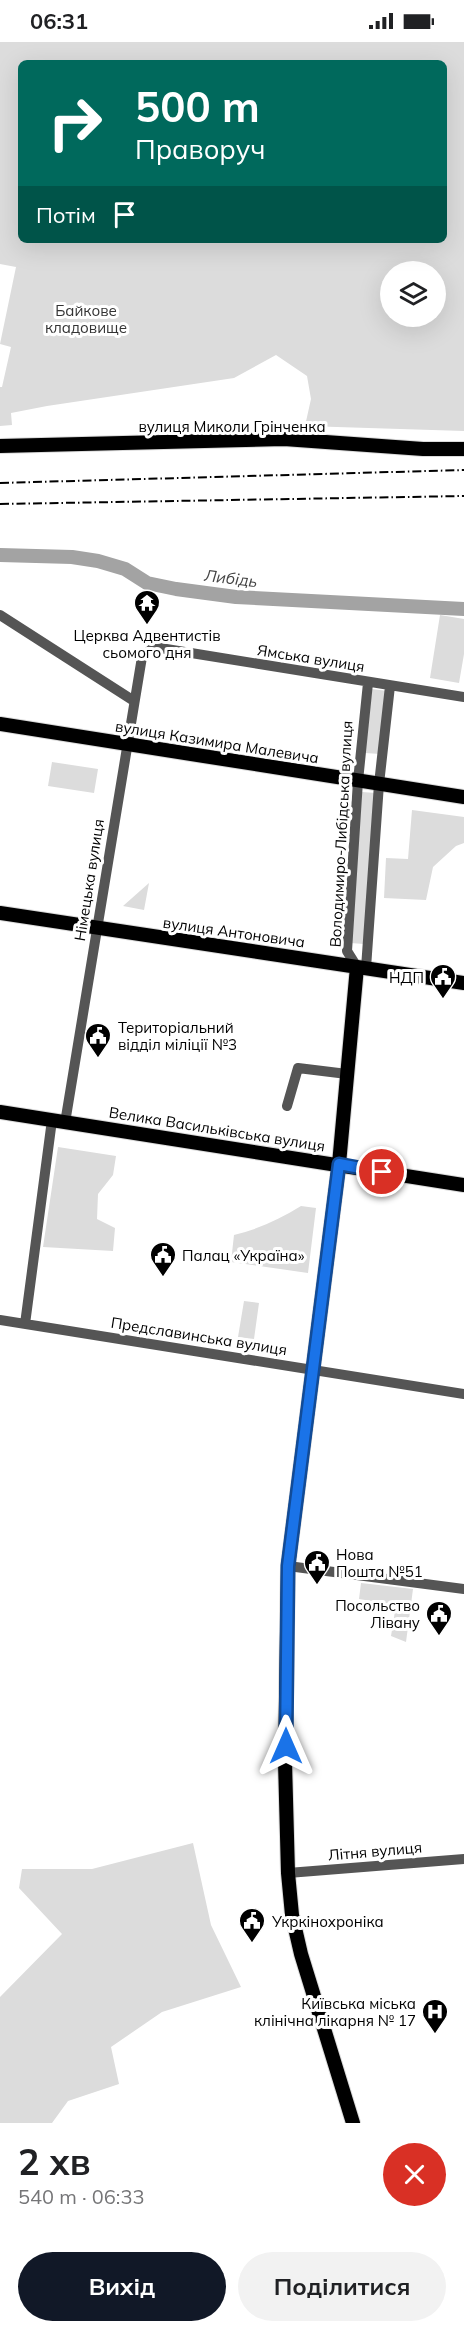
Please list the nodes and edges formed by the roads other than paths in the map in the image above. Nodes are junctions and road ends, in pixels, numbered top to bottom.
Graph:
1 (0, 446) edge
2 (464, 449) edge
3 (0, 615) edge
4 (154, 647) joint
5 (368, 683) junction
6 (390, 686) junction
7 (464, 697) edge
8 (134, 701) junction
9 (0, 724) edge
10 (127, 744) junction
11 (358, 781) junction
12 (380, 784) junction
13 (464, 797) edge
14 (0, 913) edge
15 (96, 929) junction
16 (362, 967) junction
17 (464, 983) edge
18 (347, 1074) junction
19 (288, 1106) dead end
20 (0, 1112) edge
21 (58, 1121) junction
22 (339, 1164) junction
23 (464, 1185) edge
24 (0, 1320) edge
25 (25, 1324) junction
26 (313, 1370) junction
27 (464, 1394) edge
28 (288, 1566) junction
29 (464, 1589) edge
30 (464, 1859) edge
31 (288, 1873) junction
32 (353, 2123) edge

1 - 2 main road, вулиця Миколи Грінченка
3 - 8 street
4 - 5 street, Ямська вулиця
4 - 8 street, Німецька вулиця
5 - 6 street, Ямська вулиця
5 - 11 street, Володимиро-Либідська вулиця
6 - 7 street, Ямська вулиця
6 - 12 street, Володимиро-Либідська вулиця
8 - 10 street, Німецька вулиця
9 - 10 main road, вулиця Казимира Малевича
10 - 11 main road, вулиця Казимира Малевича
10 - 15 street, Німецька вулиця
11 - 12 main road, вулиця Казимира Малевича
11 - 16 street, Володимиро-Либідська вулиця
12 - 13 main road, вулиця Казимира Малевича
12 - 16 street, Володимиро-Либідська вулиця
14 - 15 main road, вулиця Антоновича
15 - 16 main road, вулиця Антоновича
15 - 21 street, Німецька вулиця
16 - 17 main road, вулиця Антоновича
16 - 18 main road, Володимиро-Либідська вулиця
18 - 19 street
18 - 22 main road, Володимиро-Либідська вулиця
20 - 21 main road, Велика Васильківська вулиця
21 - 22 main road, Велика Васильківська вулиця
21 - 25 street, Німецька вулиця
22 - 23 main road, Велика Васильківська вулиця
22 - 26 main road, Володимиро-Либідська вулиця
24 - 25 street, Предславинська вулиця
25 - 26 street, Предславинська вулиця
26 - 27 street, Предславинська вулиця
26 - 28 main road, Володимиро-Либідська вулиця
28 - 29 street
28 - 31 main road, Володимиро-Либідська вулиця
30 - 31 street, Літня вулиця
31 - 32 main road, Володимиро-Либідська вулиця

